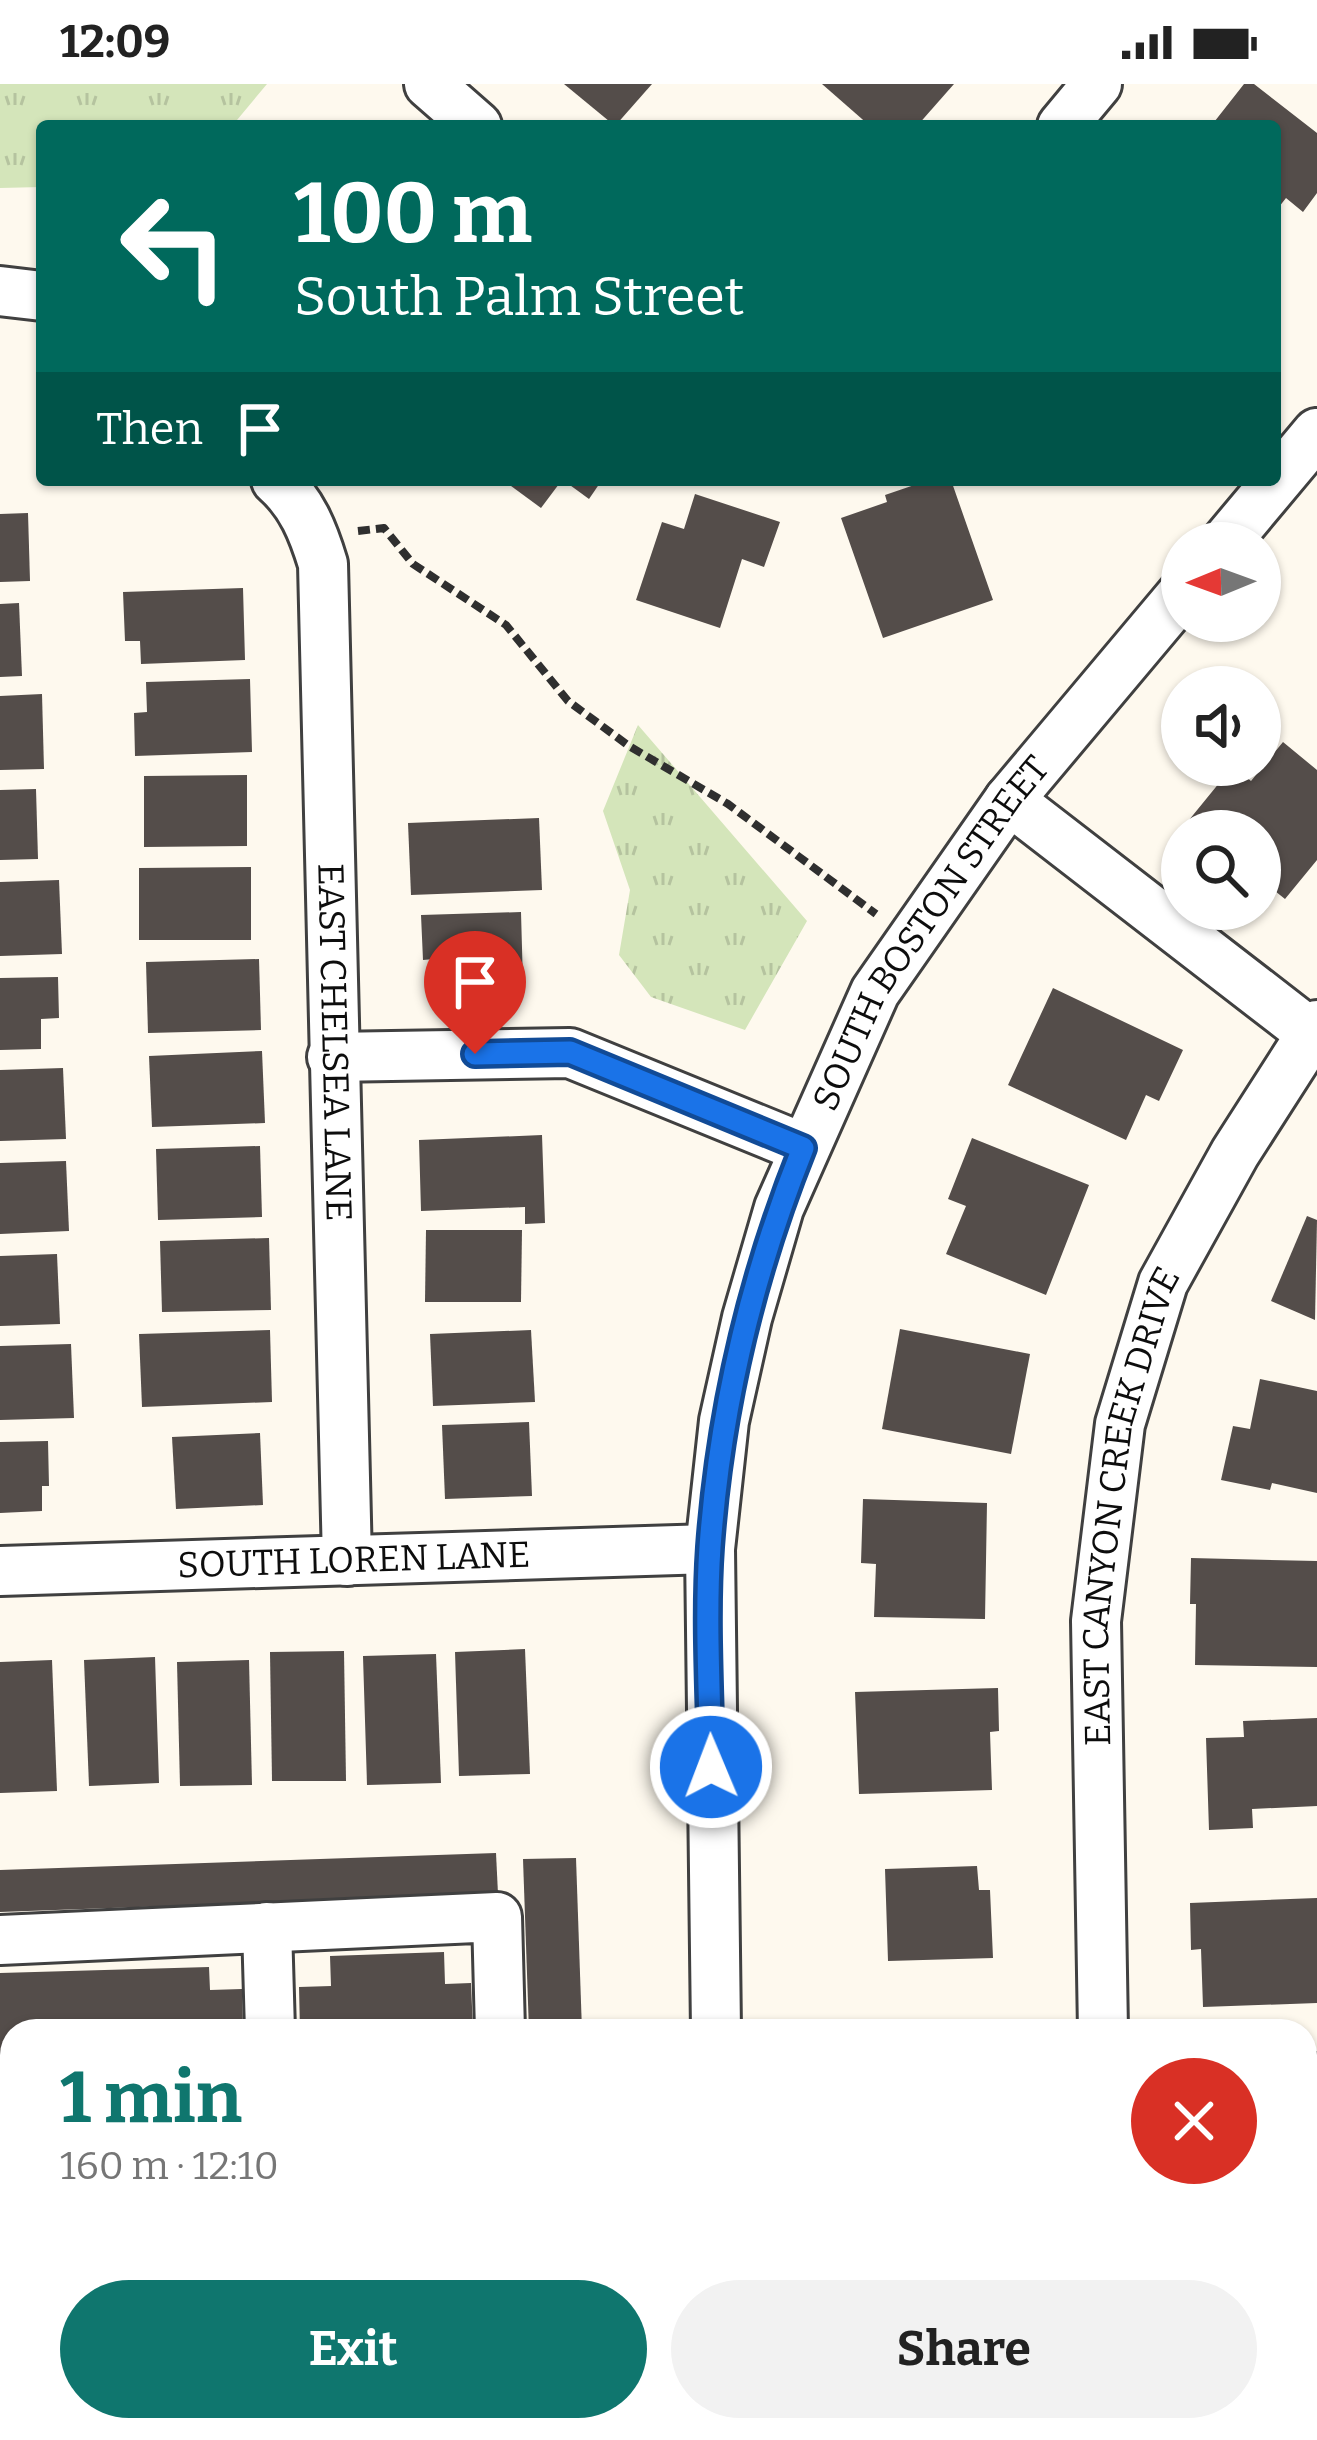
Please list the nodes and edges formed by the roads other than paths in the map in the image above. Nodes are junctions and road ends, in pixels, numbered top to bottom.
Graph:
1 (429, 84) edge
2 (1097, 84) edge
3 (470, 120) edge
4 (1067, 120) edge
5 (0, 291) edge
6 (36, 295) edge
7 (1317, 433) edge
8 (1281, 476) edge
9 (280, 486) edge
10 (1273, 486) edge
11 (1243, 522) edge
12 (1161, 619) edge
13 (1009, 800) junction
14 (1315, 1032) edge
15 (332, 1057) junction
16 (803, 1148) junction
17 (710, 1549) junction
18 (347, 1561) junction
19 (0, 1571) edge
20 (267, 1928) junction
21 (0, 1940) edge
22 (270, 2019) edge
23 (500, 2019) edge
24 (716, 2019) edge
25 (1103, 2019) edge

1 - 3 street
2 - 4 street
5 - 6 street
7 - 8 street
9 - 15 street, EAST CHELSEA LANE
10 - 11 street
12 - 13 street, SOUTH BOSTON STREET
13 - 14 street
13 - 16 street, SOUTH BOSTON STREET
14 - 25 street, EAST CANYON CREEK DRIVE
15 - 16 street
15 - 18 street, EAST CHELSEA LANE
16 - 17 street, SOUTH BOSTON STREET
17 - 18 street, SOUTH LOREN LANE
17 - 24 street, SOUTH BOSTON STREET
18 - 19 street, SOUTH LOREN LANE
20 - 21 street
20 - 22 street
20 - 23 street

